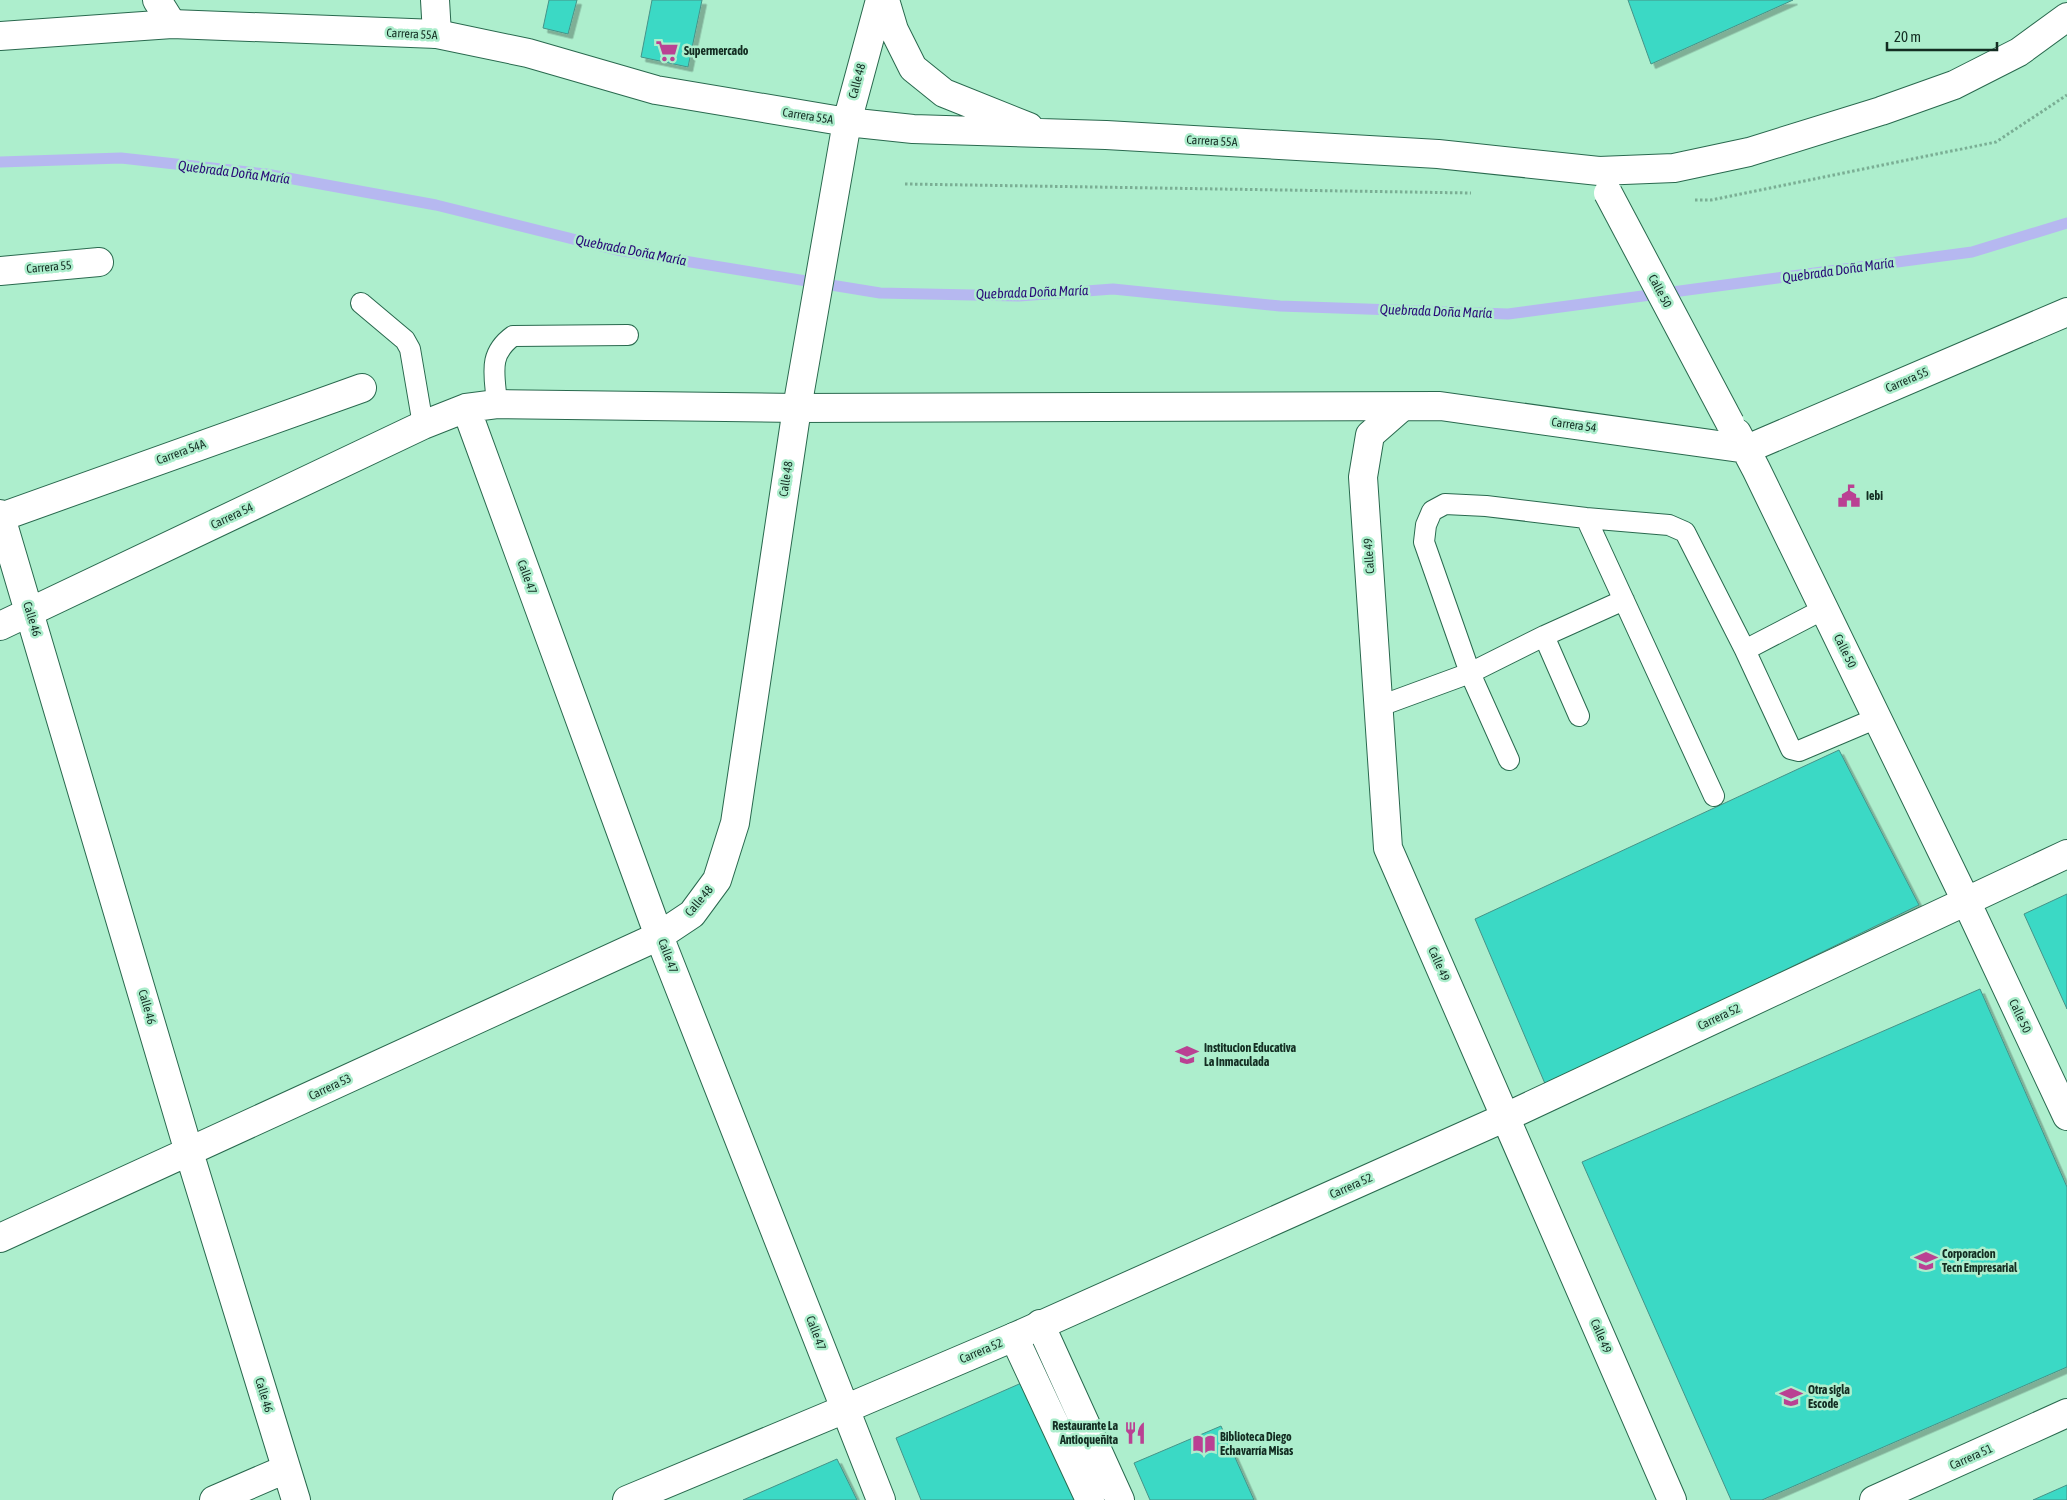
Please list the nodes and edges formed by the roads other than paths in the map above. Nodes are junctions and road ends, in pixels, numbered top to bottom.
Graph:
1 (157, 0) edge
2 (435, 0) edge
3 (880, 0) edge
4 (885, 0) edge
5 (172, 24) junction
6 (2065, 25) edge
7 (437, 34) junction
8 (0, 36) edge
9 (847, 122) junction
10 (1046, 134) junction
11 (1604, 182) junction
12 (99, 262) dead end
13 (0, 271) edge
14 (361, 303) dead end
15 (2067, 312) edge
16 (628, 334) dead end
17 (362, 388) dead end
18 (497, 404) junction
19 (1402, 407) junction
20 (466, 408) junction
21 (797, 408) junction
22 (423, 425) junction
23 (1747, 449) junction
24 (0, 515) edge
25 (1586, 518) junction
26 (1624, 600) junction
27 (1824, 610) junction
28 (30, 612) junction
29 (0, 626) edge
30 (1544, 636) junction
31 (1745, 650) junction
32 (1470, 673) junction
33 (1380, 706) junction
34 (1579, 716) dead end
35 (1877, 718) junction
36 (1510, 760) dead end
37 (1714, 796) dead end
38 (2067, 854) edge
39 (1966, 901) junction
40 (660, 936) junction
41 (2067, 1116) edge
42 (1506, 1117) junction
43 (189, 1152) junction
44 (0, 1238) edge
45 (1040, 1324) junction
46 (1014, 1336) junction
47 (845, 1409) junction
48 (2067, 1414) edge
49 (286, 1469) junction
50 (214, 1500) edge
51 (296, 1500) edge
52 (627, 1500) edge
53 (881, 1500) edge
54 (1090, 1500) edge
55 (1120, 1500) edge
56 (1672, 1500) edge
57 (1874, 1500) edge

1 - 5 street
2 - 7 street
3 - 9 street, Calle 48
4 - 10 street
5 - 7 street, Carrera 55A
5 - 8 street, Carrera 55A
6 - 11 street, Carrera 55A
7 - 9 street, Carrera 55A
9 - 10 street, Carrera 55A
9 - 21 street, Calle 48
10 - 11 street, Carrera 55A
11 - 23 street, Calle 50, bridge
12 - 13 street, Carrera 55
14 - 22 lane
15 - 23 street, Carrera 55
16 - 18 lane
17 - 24 street, Carrera 54A
18 - 20 street, Carrera 54
18 - 21 street, Carrera 54
19 - 21 street, Carrera 54
19 - 23 street, Carrera 54
19 - 33 street, Calle 49
20 - 22 street, Carrera 54
20 - 40 street, Calle 47
21 - 40 street, Calle 48
22 - 28 street, Carrera 54
23 - 27 street, Calle 50
24 - 28 street, Calle 46
25 - 26 lane
25 - 31 lane
25 - 32 lane
26 - 30 lane
26 - 37 lane
27 - 31 lane
27 - 35 street, Calle 50
28 - 29 street, Carrera 54
28 - 43 street, Calle 46
30 - 32 lane
30 - 34 lane
31 - 35 lane
32 - 33 lane
32 - 36 lane
33 - 42 street, Calle 49
35 - 39 street, Calle 50
38 - 39 street, Carrera 52
39 - 41 street, Calle 50
39 - 42 street, Carrera 52
40 - 43 street, Carrera 53
40 - 47 street, Calle 47
42 - 45 street, Carrera 52
42 - 56 street, Calle 49
43 - 44 street, Carrera 53
43 - 49 street, Calle 46
45 - 46 street, Carrera 52
45 - 55 street
46 - 47 street, Carrera 52
46 - 54 street
47 - 52 street, Carrera 52
47 - 53 street, Calle 47
48 - 57 street, Carrera 51
49 - 50 street
49 - 51 street, Calle 46

